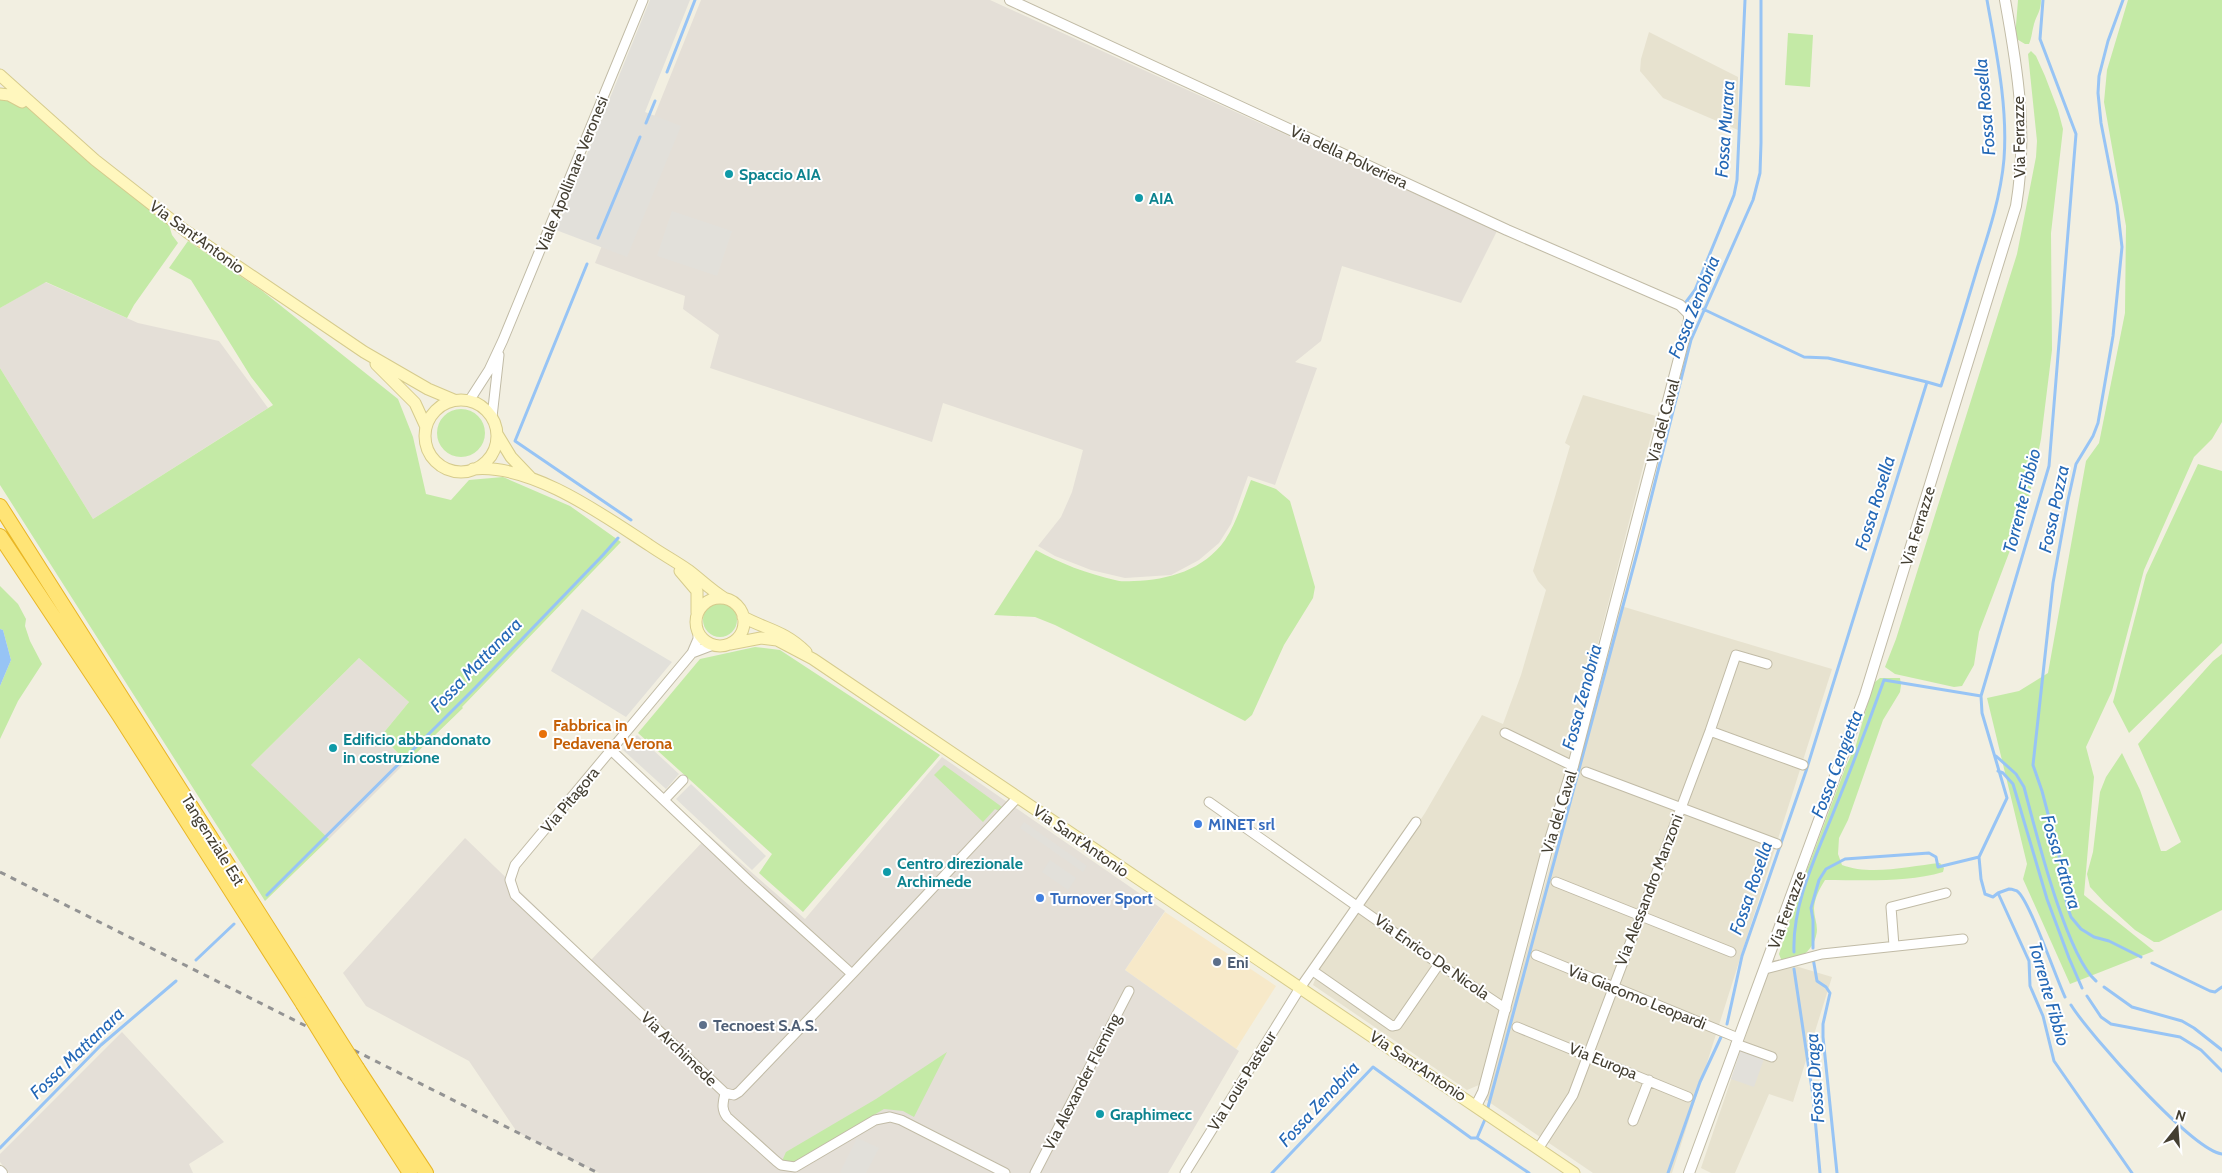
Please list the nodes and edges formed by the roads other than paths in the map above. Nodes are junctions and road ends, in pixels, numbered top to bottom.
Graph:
1 (643, 0) edge
2 (1010, 0) edge
3 (2005, 0) edge
4 (0, 76) edge
5 (0, 94) edge
6 (39, 110) junction
7 (1689, 314) joint
8 (500, 347) junction
9 (364, 352) junction
10 (454, 400) junction
11 (469, 400) junction
12 (492, 417) junction
13 (426, 427) junction
14 (497, 434) junction
15 (474, 470) junction
16 (532, 480) junction
17 (0, 506) edge
18 (0, 536) edge
19 (666, 557) junction
20 (724, 598) junction
21 (697, 614) junction
22 (743, 617) junction
23 (698, 631) junction
24 (730, 644) junction
25 (713, 645) junction
26 (692, 653) junction
27 (813, 659) junction
28 (1767, 664) dead end
29 (1710, 731) junction
30 (1505, 733) dead end
31 (612, 750) junction
32 (1803, 765) dead end
33 (1573, 766) junction
34 (1586, 772) dead end
35 (683, 780) dead end
36 (1018, 797) junction
37 (664, 800) junction
38 (1210, 802) dead end
39 (1680, 809) junction
40 (1416, 822) dead end
41 (1777, 844) dead end
42 (510, 880) joint
43 (1556, 882) dead end
44 (1946, 894) dead end
45 (1358, 906) junction
46 (1639, 915) junction
47 (1963, 939) dead end
48 (1894, 946) junction
49 (1731, 952) dead end
50 (1536, 955) dead end
51 (1439, 964) junction
52 (1765, 969) junction
53 (1313, 970) junction
54 (852, 974) junction
55 (1613, 987) junction
56 (1300, 988) junction
57 (1129, 991) dead end
58 (308, 1002) junction
59 (1506, 1009) junction
60 (1517, 1027) dead end
61 (1737, 1041) junction
62 (1588, 1055) junction
63 (1772, 1056) dead end
64 (353, 1073) junction
65 (1649, 1080) junction
66 (725, 1093) junction
67 (1688, 1097) dead end
68 (1476, 1106) junction
69 (1633, 1121) dead end
70 (1538, 1149) junction
71 (1694, 1162) junction
72 (410, 1173) edge
73 (426, 1173) edge
74 (1005, 1173) edge
75 (1035, 1173) edge
76 (1185, 1173) edge
77 (1574, 1173) edge
78 (1689, 1173) edge
79 (1695, 1173) edge

1 - 8 street, Viale Apollinare Veronesi
2 - 7 street, Via della Polveriera
3 - 52 street, Via Ferrazze
4 - 6 main road, Via Sant'Antonio
5 - 6 main road
6 - 9 main road, Via Sant'Antonio
7 - 33 street, Via del Caval
8 - 11 street, Viale Apollinare Veronesi
8 - 12 street, Viale Apollinare Veronesi
9 - 10 main road, Via Sant'Antonio
9 - 13 main road, Via Sant'Antonio
10 - 11 main road, Via Sant'Antonio
10 - 13 main road
11 - 12 main road
12 - 14 main road, Via Sant'Antonio
13 - 15 main road, Via Sant'Antonio
14 - 15 main road
14 - 16 main road, Via Sant'Antonio
15 - 16 main road, Via Sant'Antonio
16 - 19 main road, Via Sant'Antonio
17 - 58 highway, Tangenziale Est
18 - 58 highway, Tangenziale Est
19 - 20 main road, Via Sant'Antonio
19 - 21 main road, Via Sant'Antonio
20 - 21 main road
20 - 22 main road, Via Sant'Antonio
21 - 23 main road, Via Sant'Antonio
22 - 24 main road
22 - 27 main road, Via Sant'Antonio
23 - 25 main road
23 - 26 street, Via Pitagora
24 - 25 main road, Via Sant'Antonio
24 - 27 main road, Via Sant'Antonio
25 - 26 street, Via Pitagora
26 - 31 street, Via Pitagora
27 - 36 main road, Via Sant'Antonio
28 - 29 street, Via Alessandro Manzoni
29 - 32 street
29 - 39 street, Via Alessandro Manzoni
30 - 33 street
31 - 37 street
31 - 42 street, Via Pitagora
33 - 59 street, Via del Caval
34 - 39 street
35 - 37 street
36 - 54 street, Via Archimede
36 - 56 main road, Via Sant'Antonio
37 - 54 street
38 - 45 street, Via Enrico De Nicola
39 - 41 street
39 - 46 street, Via Alessandro Manzoni
40 - 45 street, Via Louis Pasteur
42 - 66 street, Via Archimede
43 - 46 street
44 - 48 street
45 - 51 street, Via Enrico De Nicola
45 - 53 street, Via Louis Pasteur
46 - 49 street
46 - 55 street, Via Alessandro Manzoni
47 - 48 street
48 - 52 street
50 - 55 street, Via Giacomo Leopardi
51 - 53 street
51 - 59 street, Via Enrico De Nicola
52 - 61 street, Via Ferrazze
53 - 56 street, Via Louis Pasteur
54 - 66 street, Via Archimede
55 - 61 street, Via Giacomo Leopardi
55 - 62 street, Via Alessandro Manzoni
56 - 68 main road, Via Sant'Antonio
56 - 76 street, Via Louis Pasteur
57 - 75 street, Via Alexander Fleming
58 - 64 highway, Tangenziale Est, bridge
59 - 68 street, Via del Caval
60 - 62 street, Via Europa
61 - 63 street, Via Giacomo Leopardi
61 - 71 street, Via Ferrazze
62 - 65 street, Via Europa
62 - 70 street, Via Alessandro Manzoni
64 - 72 highway, Tangenziale Est
64 - 73 highway, Tangenziale Est
65 - 67 street, Via Europa
65 - 69 street
66 - 74 street
68 - 70 main road, Via Sant'Antonio
70 - 77 main road, Via Sant'Antonio
71 - 78 street, Via Ferrazze
71 - 79 street

